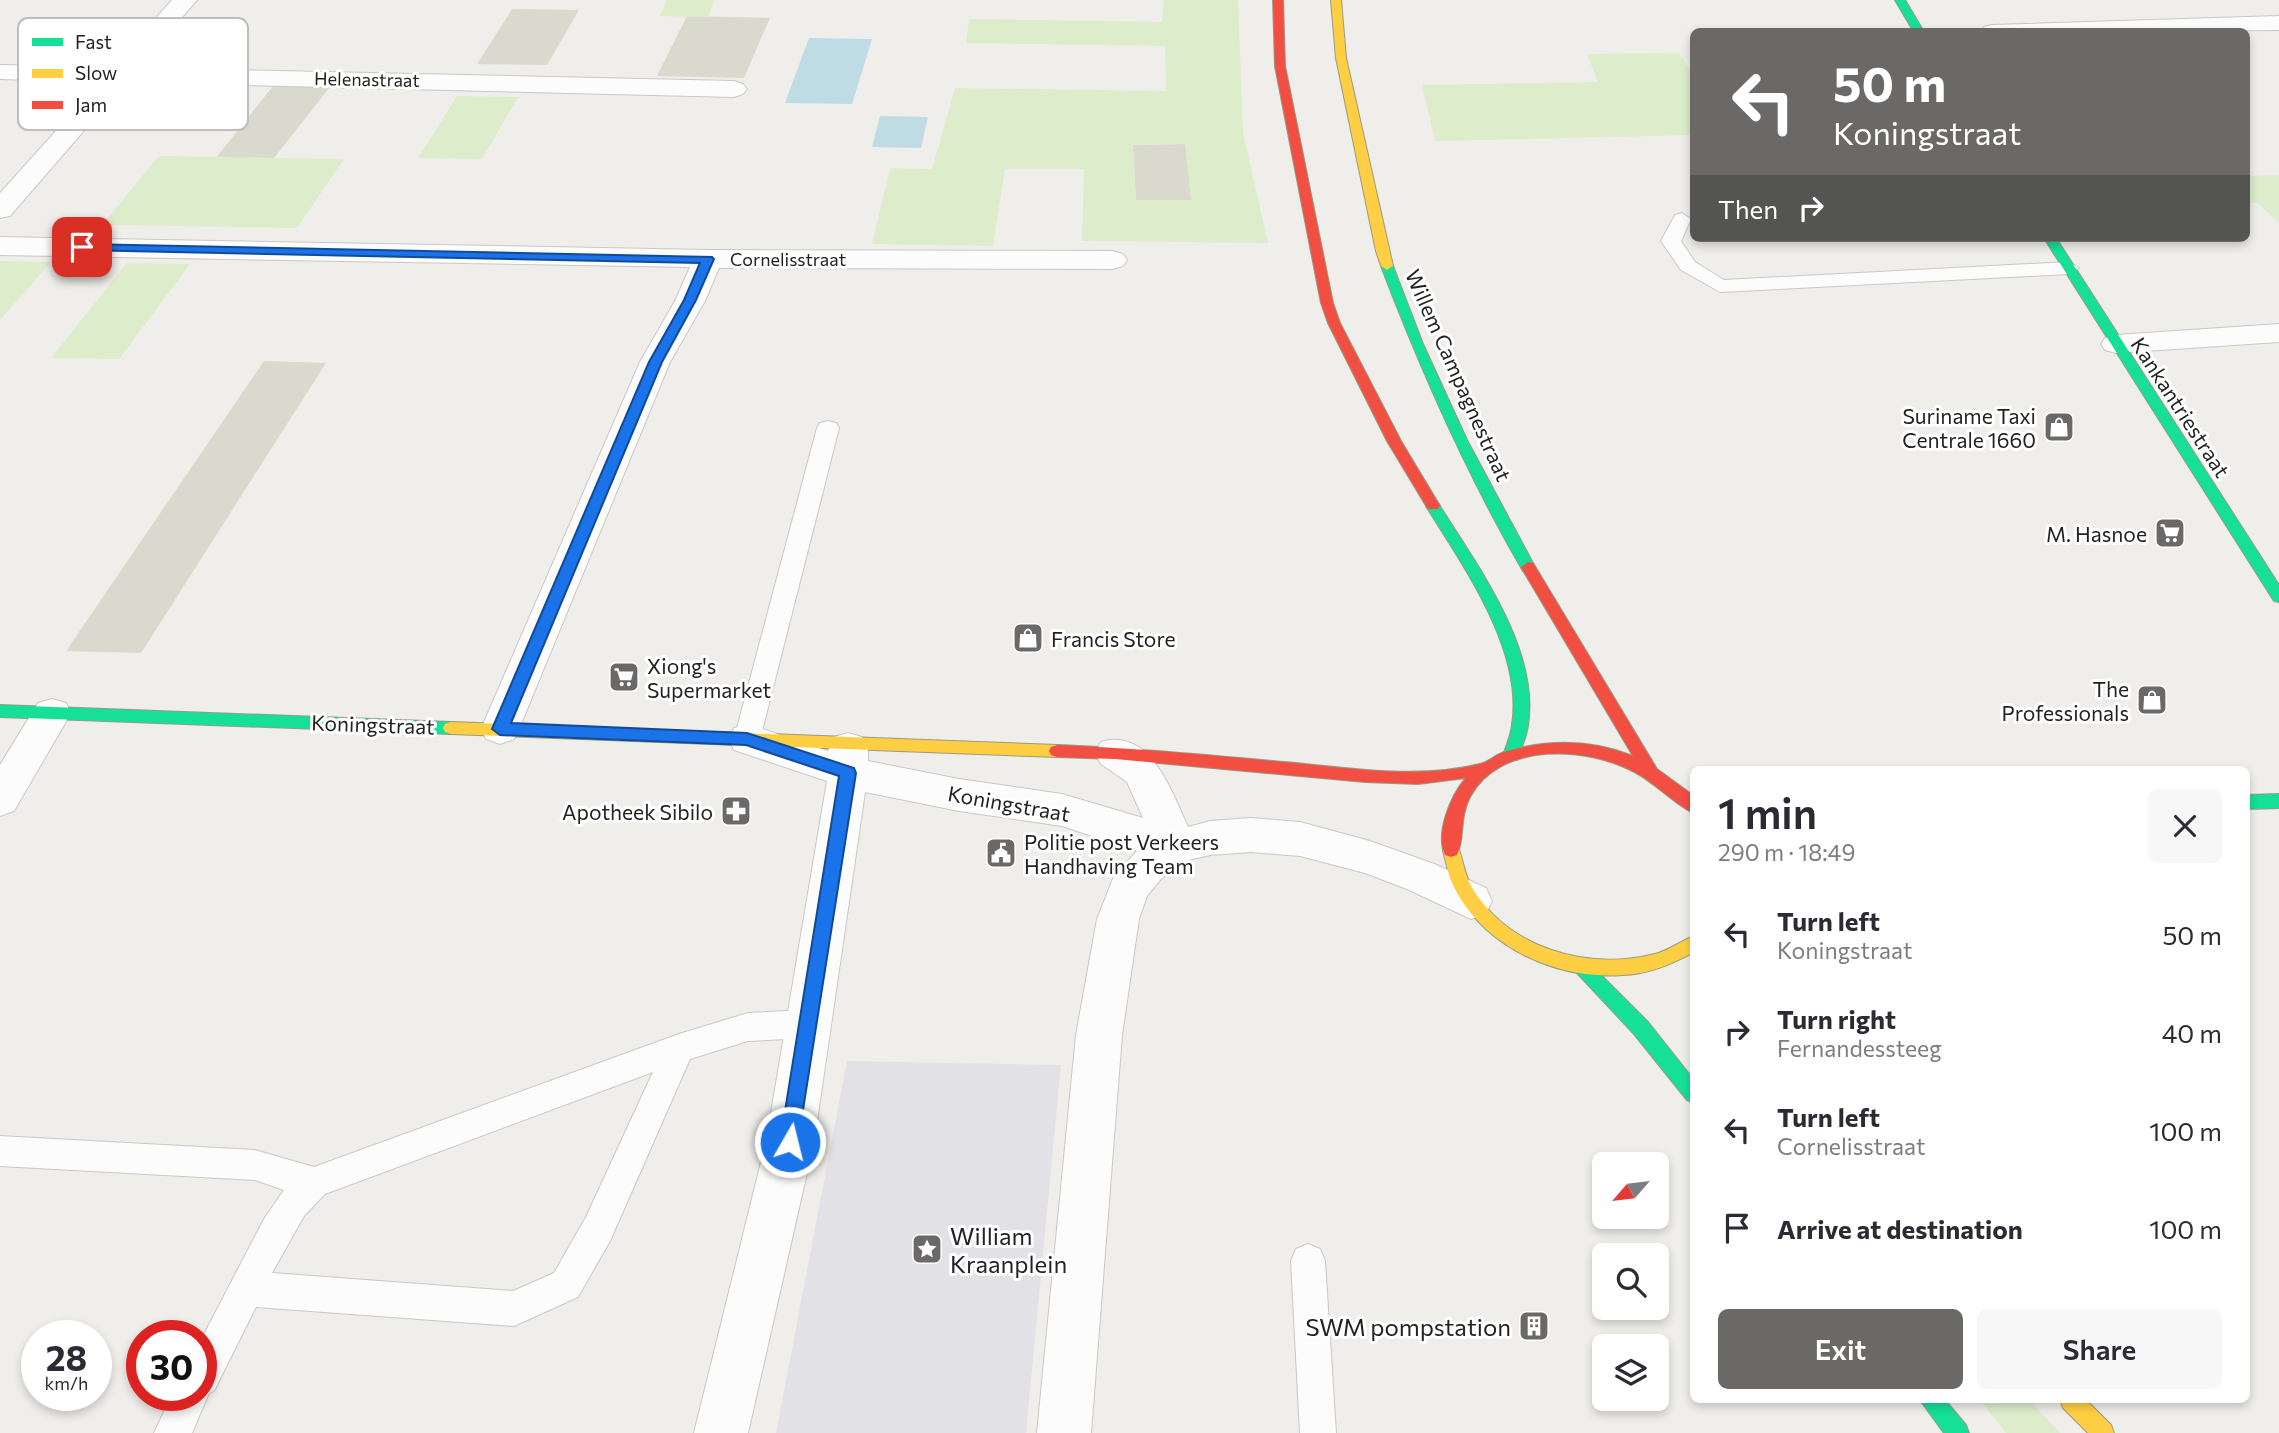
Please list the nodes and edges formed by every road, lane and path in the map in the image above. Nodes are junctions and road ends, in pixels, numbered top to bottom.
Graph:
1 (185, 0) edge
2 (1278, 0) edge
3 (1336, 0) edge
4 (1900, 0) edge
5 (170, 18) edge
6 (2279, 23) edge
7 (1917, 28) edge
8 (2120, 28) edge
9 (0, 72) edge
10 (18, 72) edge
11 (248, 76) edge
12 (734, 89) dead end
13 (72, 130) edge
14 (0, 210) edge
15 (1682, 219) dead end
16 (2053, 242) edge
17 (0, 246) edge
18 (708, 259) junction
19 (1113, 260) dead end
20 (2069, 268) junction
21 (2279, 333) edge
22 (2116, 344) junction
23 (828, 428) dead end
24 (2279, 597) edge
25 (0, 711) edge
26 (52, 713) junction
27 (500, 729) junction
28 (747, 739) junction
29 (1115, 753) junction
30 (1511, 756) junction
31 (848, 757) junction
32 (1483, 770) junction
33 (1650, 771) junction
34 (1676, 788) junction
35 (1690, 790) edge
36 (0, 800) edge
37 (2279, 801) edge
38 (1690, 802) edge
39 (2250, 802) edge
40 (1171, 846) junction
41 (1471, 901) junction
42 (1690, 947) edge
43 (1582, 967) junction
44 (807, 1024) junction
45 (679, 1048) junction
46 (1690, 1089) edge
47 (0, 1151) edge
48 (314, 1184) junction
49 (1308, 1261) dead end
50 (248, 1289) junction
51 (217, 1348) edge
52 (1933, 1403) edge
53 (2074, 1403) edge
54 (184, 1411) edge
55 (172, 1433) edge
56 (722, 1433) edge
57 (1064, 1433) edge
58 (1318, 1433) edge
59 (1958, 1433) edge
60 (2103, 1433) edge

1 - 5 street
2 - 30 main road
3 - 33 main road, Willem Campagnestraat
4 - 7 main road
6 - 8 street
9 - 10 street, Helenastraat
11 - 12 street, Helenastraat
13 - 14 street
15 - 20 lane
16 - 20 main road, Kankantriestraat
17 - 18 street, Cornelisstraat
18 - 19 street, Cornelisstraat
18 - 27 street
20 - 22 main road, Kankantriestraat
21 - 22 street
22 - 24 main road, Kankantriestraat
23 - 28 lane
25 - 26 main road, Koningstraat
26 - 27 main road, Koningstraat
26 - 36 street
27 - 28 main road, Koningstraat
28 - 31 street, Koningstraat
29 - 31 main road, Koningstraat
29 - 32 main road, Koningstraat
29 - 40 street
30 - 32 main road
30 - 33 main road
31 - 40 street, Koningstraat
31 - 44 street
32 - 41 main road
33 - 34 main road
34 - 35 main road
34 - 38 main road
37 - 39 main road
40 - 41 street
40 - 57 street
41 - 43 main road
42 - 43 main road
43 - 46 main road
44 - 45 lane
44 - 56 street
45 - 48 lane
45 - 50 lane
47 - 48 lane
48 - 50 lane
49 - 58 lane
50 - 51 lane
52 - 59 main road
53 - 60 main road
54 - 55 lane

